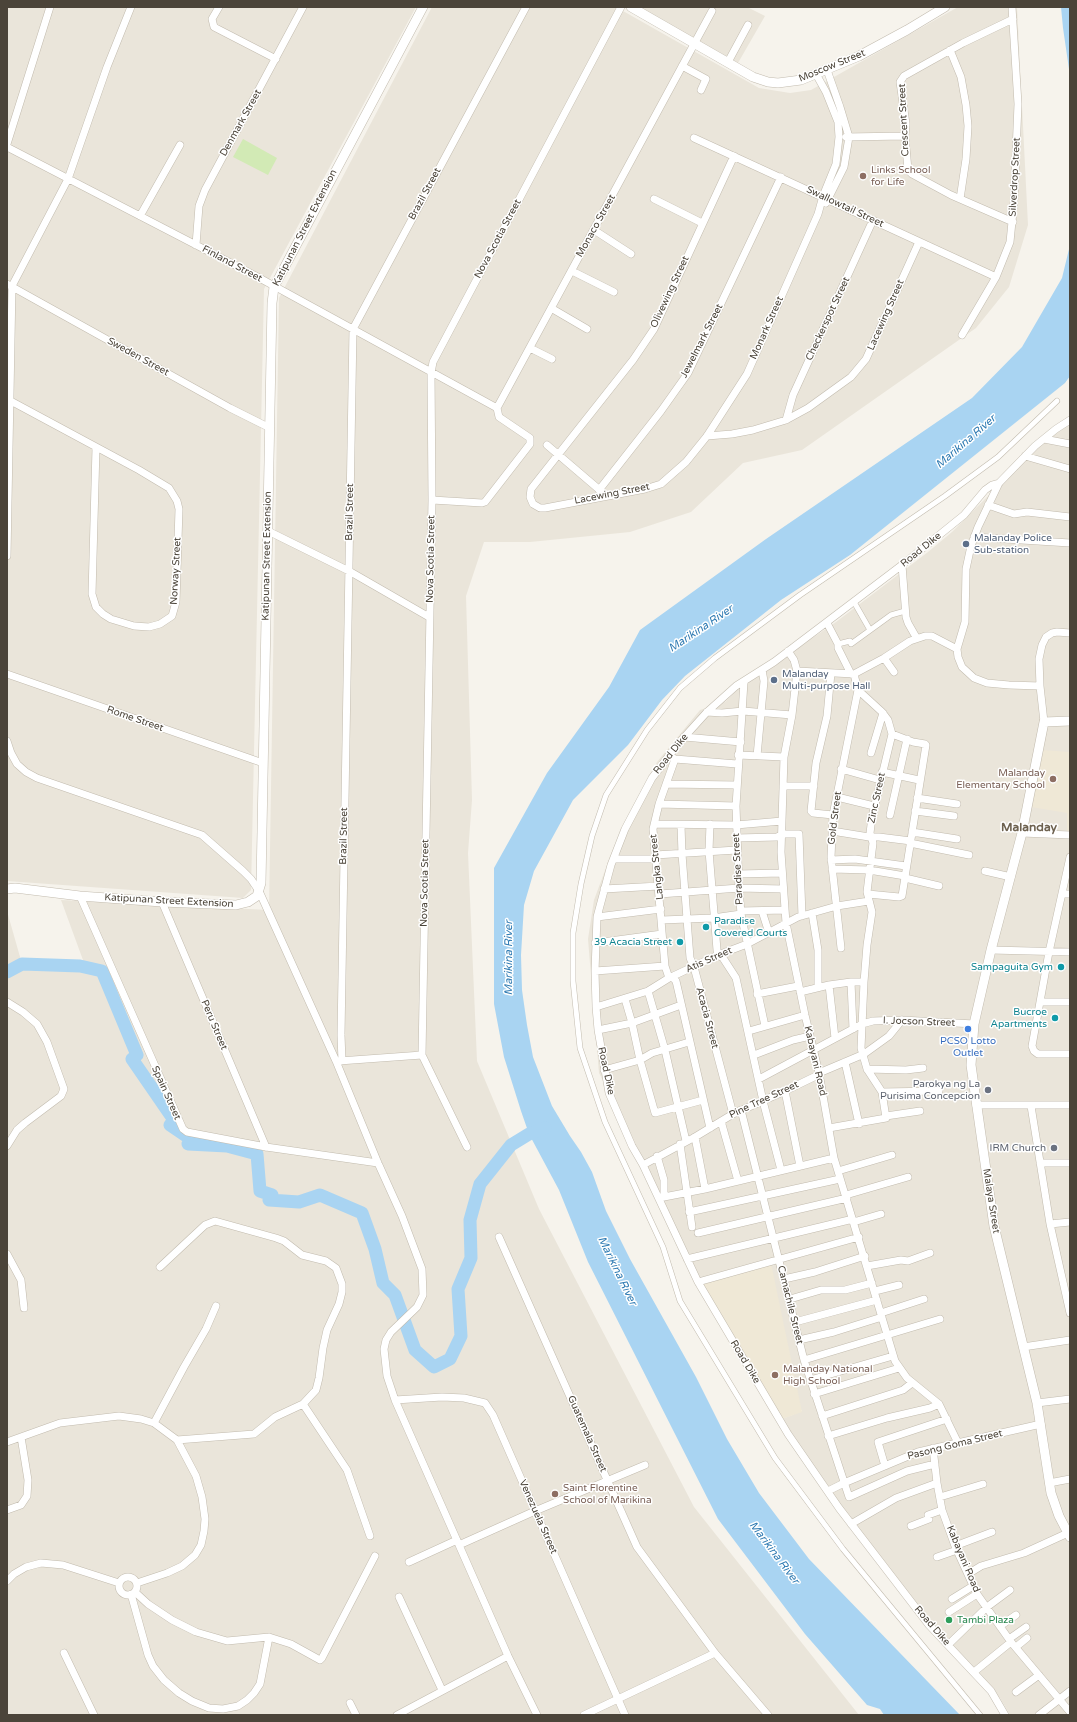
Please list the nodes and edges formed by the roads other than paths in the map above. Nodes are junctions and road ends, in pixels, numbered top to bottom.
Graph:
1 (50, 7) edge
2 (131, 7) edge
3 (219, 7) edge
4 (303, 7) edge
5 (423, 7) edge
6 (526, 7) edge
7 (621, 7) edge
8 (631, 7) edge
9 (945, 7) edge
10 (1012, 7) edge
11 (712, 11) dead end
12 (1013, 19) junction
13 (748, 25) dead end
14 (695, 43) junction
15 (950, 50) junction
16 (276, 59) junction
17 (728, 62) junction
18 (682, 66) junction
19 (827, 70) junction
20 (816, 74) junction
21 (700, 90) dead end
22 (905, 136) junction
23 (839, 137) junction
24 (849, 137) junction
25 (694, 138) dead end
26 (7, 144) edge
27 (180, 145) dead end
28 (7, 147) edge
29 (734, 156) junction
30 (836, 164) junction
31 (844, 167) junction
32 (781, 177) junction
33 (68, 179) junction
34 (826, 198) junction
35 (654, 199) dead end
36 (960, 199) junction
37 (140, 216) junction
38 (873, 220) junction
39 (1013, 222) junction
40 (702, 223) junction
41 (594, 230) junction
42 (919, 242) junction
43 (196, 245) junction
44 (631, 254) dead end
45 (572, 271) junction
46 (996, 277) junction
47 (9, 285) edge
48 (274, 287) junction
49 (614, 292) dead end
50 (551, 308) junction
51 (587, 328) dead end
52 (352, 329) junction
53 (962, 335) dead end
54 (530, 348) junction
55 (552, 359) dead end
56 (431, 373) junction
57 (9, 400) edge
58 (1057, 401) dead end
59 (497, 408) junction
60 (786, 420) junction
61 (1070, 420) edge
62 (270, 428) junction
63 (707, 436) junction
64 (1044, 439) junction
65 (1070, 444) edge
66 (547, 445) dead end
67 (96, 448) junction
68 (559, 455) junction
69 (1025, 456) junction
70 (1070, 468) edge
71 (999, 483) junction
72 (599, 490) junction
73 (605, 495) junction
74 (432, 500) junction
75 (988, 505) junction
76 (1070, 517) edge
77 (268, 531) junction
78 (974, 537) junction
79 (1070, 543) edge
80 (7, 556) edge
81 (902, 565) junction
82 (349, 571) junction
83 (854, 602) junction
84 (905, 611) junction
85 (429, 617) junction
86 (827, 623) junction
87 (870, 630) junction
88 (1070, 634) edge
89 (916, 637) junction
90 (838, 644) junction
91 (957, 648) junction
92 (788, 652) junction
93 (884, 658) junction
94 (762, 670) junction
95 (797, 671) junction
96 (894, 672) dead end
97 (832, 673) junction
98 (7, 674) edge
99 (852, 674) junction
100 (744, 682) junction
101 (1040, 686) junction
102 (858, 690) junction
103 (743, 711) junction
104 (707, 712) junction
105 (762, 712) junction
106 (883, 713) junction
107 (792, 715) junction
108 (1070, 721) edge
109 (1044, 722) junction
110 (892, 734) junction
111 (684, 737) junction
112 (907, 739) junction
113 (7, 741) edge
114 (741, 742) junction
115 (871, 752) dead end
116 (738, 756) junction
117 (757, 756) junction
118 (672, 757) junction
119 (784, 757) junction
120 (263, 763) junction
121 (737, 764) junction
122 (841, 770) junction
123 (882, 772) junction
124 (898, 775) junction
125 (880, 780) junction
126 (920, 780) junction
127 (666, 784) junction
128 (736, 785) junction
129 (783, 786) junction
130 (814, 786) junction
131 (836, 797) junction
132 (917, 798) junction
133 (659, 804) junction
134 (957, 804) dead end
135 (736, 806) junction
136 (874, 806) junction
137 (915, 811) junction
138 (833, 815) junction
139 (890, 815) dead end
140 (954, 816) dead end
141 (782, 821) junction
142 (655, 824) junction
143 (710, 824) junction
144 (682, 825) junction
145 (736, 825) junction
146 (832, 831) junction
147 (912, 832) junction
148 (1022, 833) junction
149 (782, 835) junction
150 (1070, 835) edge
151 (871, 837) junction
152 (736, 838) junction
153 (957, 839) dead end
154 (910, 842) junction
155 (737, 850) junction
156 (709, 851) junction
157 (682, 854) junction
158 (969, 855) dead end
159 (656, 857) junction
160 (1070, 857) edge
161 (614, 859) junction
162 (831, 860) junction
163 (871, 861) junction
164 (906, 866) junction
165 (832, 868) junction
166 (869, 870) junction
167 (985, 871) dead end
168 (782, 873) junction
169 (738, 874) junction
170 (905, 877) junction
171 (1011, 877) junction
172 (659, 886) junction
173 (939, 886) dead end
174 (10, 887) edge
175 (739, 888) junction
176 (604, 889) junction
177 (783, 889) junction
178 (712, 891) junction
179 (259, 892) junction
180 (684, 893) junction
181 (660, 894) junction
182 (1062, 894) junction
183 (1070, 894) edge
184 (80, 896) junction
185 (869, 898) junction
186 (162, 902) junction
187 (837, 906) junction
188 (661, 909) junction
189 (785, 910) junction
190 (762, 911) junction
191 (741, 912) junction
192 (812, 913) junction
193 (802, 916) junction
194 (597, 917) junction
195 (687, 918) junction
196 (713, 918) junction
197 (662, 920) junction
198 (786, 923) junction
199 (769, 933) junction
200 (662, 934) junction
201 (595, 944) junction
202 (747, 944) junction
203 (841, 948) dead end
204 (991, 950) junction
205 (1049, 952) junction
206 (1070, 952) edge
207 (718, 955) junction
208 (666, 966) junction
209 (694, 967) junction
210 (595, 972) junction
211 (671, 977) junction
212 (851, 982) junction
213 (864, 982) junction
214 (829, 985) junction
215 (818, 987) junction
216 (799, 989) junction
217 (648, 991) junction
218 (757, 994) junction
219 (625, 999) junction
220 (7, 1002) edge
221 (1040, 1002) junction
222 (1070, 1002) edge
223 (681, 1005) junction
224 (596, 1007) junction
225 (805, 1015) junction
226 (655, 1016) junction
227 (902, 1020) junction
228 (632, 1023) junction
229 (862, 1024) junction
230 (974, 1024) junction
231 (764, 1026) junction
232 (853, 1029) junction
233 (598, 1030) junction
234 (749, 1031) junction
235 (810, 1036) junction
236 (835, 1038) junction
237 (689, 1042) junction
238 (665, 1050) junction
239 (814, 1050) junction
240 (864, 1054) junction
241 (1070, 1054) edge
242 (422, 1055) junction
243 (754, 1055) junction
244 (640, 1060) junction
245 (339, 1061) junction
246 (845, 1062) junction
247 (923, 1068) dead end
248 (867, 1069) junction
249 (604, 1070) junction
250 (819, 1073) junction
251 (758, 1079) junction
252 (785, 1091) junction
253 (939, 1091) dead end
254 (882, 1092) junction
255 (703, 1100) junction
256 (763, 1101) junction
257 (976, 1105) junction
258 (1070, 1105) edge
259 (679, 1106) junction
260 (1031, 1106) junction
261 (741, 1110) junction
262 (920, 1111) dead end
263 (733, 1114) junction
264 (886, 1117) junction
265 (721, 1121) junction
266 (859, 1124) junction
267 (710, 1128) junction
268 (829, 1128) junction
269 (695, 1137) junction
270 (683, 1143) junction
271 (7, 1146) edge
272 (266, 1147) junction
273 (466, 1147) dead end
274 (892, 1155) dead end
275 (657, 1156) junction
276 (834, 1158) junction
277 (378, 1163) junction
278 (1040, 1163) junction
279 (1070, 1163) edge
280 (643, 1165) junction
281 (800, 1166) junction
282 (781, 1170) junction
283 (838, 1170) junction
284 (759, 1177) junction
285 (908, 1177) dead end
286 (840, 1179) junction
287 (738, 1181) junction
288 (705, 1189) junction
289 (687, 1193) junction
290 (846, 1196) junction
291 (661, 1197) junction
292 (763, 1197) junction
293 (689, 1212) junction
294 (881, 1214) dead end
295 (767, 1218) junction
296 (854, 1221) junction
297 (1070, 1222) edge
298 (1050, 1224) junction
299 (692, 1227) dead end
300 (698, 1233) dead end
301 (499, 1237) dead end
302 (859, 1237) junction
303 (772, 1238) junction
304 (930, 1253) dead end
305 (7, 1254) edge
306 (865, 1256) junction
307 (687, 1259) junction
308 (778, 1259) junction
309 (868, 1266) junction
310 (160, 1267) dead end
311 (784, 1279) junction
312 (698, 1282) junction
313 (872, 1283) junction
314 (899, 1285) dead end
315 (1066, 1285) edge
316 (875, 1291) junction
317 (790, 1299) junction
318 (877, 1300) junction
319 (924, 1300) dead end
320 (216, 1306) dead end
321 (24, 1308) dead end
322 (1070, 1313) edge
323 (882, 1315) junction
324 (940, 1319) dead end
325 (795, 1322) junction
326 (887, 1335) junction
327 (799, 1340) junction
328 (1070, 1340) edge
329 (1023, 1347) junction
330 (893, 1356) junction
331 (804, 1360) junction
332 (899, 1368) junction
333 (810, 1380) junction
334 (912, 1383) junction
335 (814, 1394) junction
336 (1070, 1399) edge
337 (396, 1400) junction
338 (303, 1404) junction
339 (939, 1404) junction
340 (1037, 1404) junction
341 (822, 1416) junction
342 (947, 1419) junction
343 (154, 1423) junction
344 (1041, 1424) junction
345 (828, 1436) junction
346 (21, 1437) junction
347 (178, 1440) junction
348 (7, 1442) edge
349 (958, 1442) junction
350 (933, 1448) junction
351 (935, 1464) junction
352 (645, 1465) dead end
353 (885, 1466) junction
354 (1070, 1479) edge
355 (608, 1480) junction
356 (844, 1483) junction
357 (937, 1483) junction
358 (1049, 1483) junction
359 (983, 1484) dead end
360 (828, 1491) junction
361 (940, 1498) junction
362 (7, 1510) edge
363 (942, 1510) junction
364 (535, 1511) junction
365 (851, 1524) junction
366 (911, 1526) dead end
367 (992, 1532) dead end
368 (1069, 1534) edge
369 (370, 1536) dead end
370 (458, 1543) junction
371 (956, 1548) junction
372 (375, 1556) dead end
373 (936, 1557) dead end
374 (409, 1562) dead end
375 (968, 1574) junction
376 (7, 1581) edge
377 (119, 1583) junction
378 (137, 1583) junction
379 (974, 1586) junction
380 (1010, 1590) dead end
381 (133, 1593) junction
382 (977, 1594) junction
383 (399, 1597) dead end
384 (952, 1599) dead end
385 (987, 1607) junction
386 (949, 1612) dead end
387 (1016, 1615) dead end
388 (1000, 1626) junction
389 (1026, 1628) dead end
390 (269, 1637) junction
391 (1027, 1638) dead end
392 (1012, 1643) junction
393 (948, 1644) junction
394 (64, 1653) dead end
395 (715, 1653) junction
396 (508, 1656) junction
397 (974, 1672) junction
398 (1039, 1675) junction
399 (442, 1690) junction
400 (1070, 1691) edge
401 (1016, 1692) dead end
402 (618, 1699) junction
403 (1060, 1700) junction
404 (350, 1703) dead end
405 (1070, 1712) edge
406 (94, 1715) edge
407 (356, 1715) edge
408 (397, 1715) edge
409 (537, 1715) edge
410 (584, 1715) edge
411 (625, 1715) edge
412 (768, 1715) edge
413 (980, 1715) edge
414 (1005, 1715) edge
415 (1040, 1715) edge

1 - 26 street
2 - 33 street
3 - 16 street
4 - 16 street, Denmark Street
5 - 48 street, Katipunan Street Extension
6 - 52 street, Brazil Street
7 - 56 street, Nova Scotia Street
8 - 14 street, Moscow Street
9 - 19 street, Moscow Street
10 - 12 street, Silverdrop Street
11 - 14 street, Monaco Street
12 - 15 street, Crescent Street
12 - 39 street, Silverdrop Street
13 - 17 street
14 - 17 street, Moscow Street
14 - 18 street, Monaco Street
15 - 22 street, Crescent Street
15 - 36 street
16 - 43 street, Denmark Street
17 - 20 street, Moscow Street
18 - 21 street
18 - 41 street, Monaco Street
19 - 20 street, Moscow Street
19 - 24 street, Monark Street
20 - 23 street, Monark Street
22 - 24 street
22 - 36 street, Crescent Street
23 - 24 street
23 - 30 street, Monark Street
24 - 31 street, Monark Street
25 - 29 street, Swallowtail Street
27 - 37 street
28 - 33 street, Finland Street
29 - 32 street, Swallowtail Street
29 - 40 street, Olivewing Street
30 - 31 street
30 - 34 street, Monark Street
31 - 34 street, Monark Street
32 - 34 street, Swallowtail Street
32 - 72 street, Jewelmark Street
33 - 37 street, Finland Street
33 - 47 street
34 - 38 street, Swallowtail Street
34 - 63 street, Monark Street
35 - 40 street
36 - 39 street, Crescent Street
37 - 43 street, Finland Street
38 - 42 street, Swallowtail Street
38 - 60 street, Checkerspot Street
39 - 46 street, Silverdrop Street
40 - 68 street, Olivewing Street
41 - 44 street
41 - 45 street, Monaco Street
42 - 46 street, Swallowtail Street
42 - 60 street, Lacewing Street
43 - 48 street, Finland Street
45 - 49 street
45 - 50 street, Monaco Street
46 - 53 street, Silverdrop Street
47 - 57 street
47 - 62 street, Sweden Street
48 - 52 street, Finland Street
48 - 62 street, Katipunan Street Extension
50 - 51 street
50 - 54 street, Monaco Street
52 - 56 street, Finland Street
52 - 82 street, Brazil Street
54 - 55 street
54 - 59 street, Monaco Street
56 - 59 street, Finland Street
56 - 74 street, Nova Scotia Street
57 - 67 street, Norway Street
57 - 80 street
58 - 413 street
59 - 74 street
60 - 63 street, Lacewing Street
61 - 64 street
62 - 77 street, Katipunan Street Extension
63 - 73 street, Lacewing Street
64 - 65 street
64 - 69 street
66 - 68 street
67 - 67 street, Norway Street
68 - 72 street
68 - 73 street, Lacewing Street
69 - 70 street
69 - 71 street
71 - 75 street
71 - 81 street, Road Dike
72 - 73 street
74 - 85 street, Nova Scotia Street
75 - 76 street
75 - 78 street
77 - 82 street
77 - 120 street, Katipunan Street Extension
78 - 79 street
78 - 91 street
81 - 83 street, Road Dike
81 - 84 street
82 - 85 street
82 - 245 street, Brazil Street
83 - 86 street, Road Dike
83 - 87 street
84 - 87 street
84 - 89 street
85 - 242 street, Nova Scotia Street
86 - 90 street
86 - 92 street, Road Dike
87 - 90 street
88 - 101 street
89 - 91 street
89 - 93 street
90 - 99 street
91 - 101 street
92 - 94 street, Road Dike
92 - 95 street
93 - 96 street
93 - 99 street
94 - 100 street, Road Dike
94 - 105 street
95 - 97 street
95 - 107 street, Kabayani Road
97 - 99 street
97 - 130 street
98 - 120 street, Rome Street
99 - 102 street
100 - 103 street, Paradise Street
100 - 104 street, Road Dike
101 - 109 street
102 - 106 street
102 - 122 street, Gold Street
103 - 104 street
103 - 105 street
103 - 114 street, Paradise Street
104 - 111 street, Road Dike
105 - 107 street
105 - 117 street
106 - 110 street
106 - 115 street
107 - 119 street, Kabayani Road
108 - 109 street
109 - 148 street, Malaya Street
110 - 112 street
110 - 123 street, Zinc Street
111 - 114 street
111 - 118 street, Road Dike
112 - 124 street
112 - 126 street
113 - 179 street
114 - 116 street, Paradise Street
116 - 117 street
116 - 121 street, Paradise Street
117 - 119 street
118 - 121 street
118 - 127 street, Langka Street
118 - 161 street, Road Dike
119 - 129 street, Kabayani Road
120 - 179 street, Katipunan Street Extension
121 - 128 street, Paradise Street
122 - 125 street
122 - 131 street, Gold Street
123 - 124 street
123 - 125 street, Zinc Street
124 - 126 street
124 - 139 street
125 - 136 street, Zinc Street
126 - 132 street
127 - 128 street
127 - 133 street, Langka Street
128 - 135 street, Paradise Street
129 - 130 street
129 - 141 street, Kabayani Road
130 - 138 street
131 - 136 street
131 - 138 street, Gold Street
132 - 134 street
132 - 137 street
133 - 135 street
133 - 142 street, Langka Street
135 - 145 street, Paradise Street
136 - 151 street, Zinc Street
137 - 140 street
137 - 147 street
138 - 146 street, Gold Street
141 - 145 street
141 - 149 street, Kabayani Road
142 - 144 street
142 - 159 street, Langka Street
143 - 144 street
143 - 145 street
143 - 156 street
144 - 157 street, Acacia Street
145 - 152 street, Paradise Street
146 - 151 street
146 - 162 street, Gold Street
147 - 153 street
147 - 154 street
148 - 150 street
148 - 171 street, Malaya Street
149 - 152 street
149 - 168 street, Kabayani Road
149 - 193 street
151 - 154 street
151 - 163 street, Zinc Street
152 - 155 street, Paradise Street
154 - 158 street
154 - 164 street
155 - 156 street
155 - 169 street, Paradise Street
156 - 157 street
156 - 178 street
157 - 159 street
157 - 180 street, Acacia Street
159 - 161 street
159 - 172 street, Langka Street
160 - 182 street
161 - 176 street, Road Dike
162 - 163 street
162 - 165 street, Gold Street
163 - 164 street
163 - 166 street, Zinc Street
164 - 170 street
165 - 166 street
165 - 187 street, Gold Street
166 - 170 street
166 - 185 street, Zinc Street
167 - 171 street
168 - 169 street
168 - 177 street, Kabayani Road
169 - 175 street, Paradise Street
170 - 173 street
170 - 185 street, Atis Street
171 - 204 street, Malaya Street
172 - 176 street
172 - 181 street, Langka Street
174 - 184 street, Katipunan Street Extension
175 - 177 street
175 - 178 street
175 - 191 street, Paradise Street
176 - 194 street, Road Dike
177 - 189 street, Kabayani Road
178 - 180 street
178 - 196 street
179 - 186 street, Katipunan Street Extension
179 - 245 street
180 - 181 street
180 - 195 street, Acacia Street
181 - 188 street, Langka Street
182 - 183 street
182 - 205 street
184 - 186 street, Katipunan Street Extension
184 - 272 street, Spain Street
185 - 187 street, Atis Street
185 - 213 street, Zinc Street
186 - 272 street, Peru Street
187 - 192 street, Atis Street
187 - 203 street, Gold Street
188 - 194 street
188 - 197 street, Langka Street
189 - 190 street
189 - 198 street, Kabayani Road
190 - 191 street
190 - 199 street
191 - 196 street
191 - 202 street, Paradise Street
192 - 193 street, Atis Street
192 - 215 street
193 - 198 street, Atis Street
194 - 201 street, Road Dike
195 - 196 street
195 - 197 street
195 - 209 street, Acacia Street
196 - 207 street
197 - 200 street, Langka Street
198 - 199 street, Atis Street
198 - 216 street, Kabayani Road
199 - 202 street, Atis Street
200 - 201 street
200 - 208 street, Langka Street
201 - 210 street, Road Dike
202 - 207 street, Atis Street
202 - 218 street, Paradise Street
204 - 205 street
204 - 230 street, Malaya Street
205 - 206 street
205 - 221 street
207 - 209 street, Atis Street
207 - 234 street
208 - 210 street
208 - 211 street, Langka Street
209 - 211 street, Atis Street
209 - 263 street, Acacia Street
210 - 224 street, Road Dike
211 - 217 street, Atis Street
211 - 223 street, Langka Street
212 - 213 street
212 - 214 street
212 - 232 street
213 - 229 street, Zinc Street
214 - 215 street
214 - 236 street
215 - 216 street
216 - 218 street
216 - 225 street, Kabayani Road
217 - 219 street, Atis Street
217 - 226 street
218 - 231 street, Paradise Street
219 - 224 street, Atis Street
219 - 228 street
220 - 271 street
221 - 222 street
221 - 241 street
223 - 226 street
223 - 237 street, Langka Street
224 - 233 street, Road Dike
225 - 231 street
225 - 235 street, Kabayani Road
226 - 228 street
226 - 238 street
227 - 229 street, I. Jocson Street
227 - 230 street, I. Jocson Street
227 - 240 street, Pine Tree Street
228 - 233 street
228 - 244 street
229 - 232 street, I. Jocson Street
229 - 240 street, Zinc Street
230 - 257 street, Malaya Street
231 - 234 street
232 - 236 street, I. Jocson Street
233 - 249 street, Road Dike
234 - 243 street
235 - 239 street, Kabayani Road
235 - 243 street
236 - 239 street, I. Jocson Street
237 - 238 street
237 - 255 street, Langka Street
238 - 244 street
238 - 259 street
239 - 250 street, Kabayani Road
239 - 251 street, I. Jocson Street
240 - 246 street, Pine Tree Street
240 - 248 street, Zinc Street
242 - 245 street
242 - 273 street, Nova Scotia Street
243 - 251 street
244 - 249 street
244 - 259 street
245 - 277 street
246 - 250 street, Pine Tree Street
246 - 266 street
247 - 248 street
248 - 254 street
249 - 280 street, Road Dike
250 - 252 street, Pine Tree Street
250 - 268 street, Kabayani Road
251 - 256 street
252 - 256 street, Pine Tree Street
252 - 281 street
253 - 254 street
254 - 264 street
255 - 259 street
255 - 267 street, Langka Street
256 - 261 street, Pine Tree Street
256 - 282 street
257 - 260 street
257 - 329 street, Malaya Street
258 - 260 street
259 - 270 street
260 - 278 street
261 - 263 street, Pine Tree Street
261 - 284 street, Camachile Street
262 - 264 street
263 - 265 street, Pine Tree Street
264 - 266 street
265 - 267 street, Pine Tree Street
265 - 287 street
266 - 268 street
267 - 269 street, Pine Tree Street
268 - 276 street, Kabayani Road
269 - 270 street, Pine Tree Street
269 - 288 street
270 - 275 street, Pine Tree Street
270 - 289 street
272 - 277 street, Spain Street
274 - 283 street
275 - 280 street, Pine Tree Street
275 - 291 street
276 - 281 street
276 - 283 street, Kabayani Road
277 - 337 street
278 - 279 street
278 - 298 street
280 - 291 street, Road Dike
281 - 282 street
282 - 284 street
283 - 286 street, Kabayani Road
284 - 287 street
284 - 292 street, Camachile Street
285 - 290 street
286 - 290 street, Kabayani Road
286 - 292 street
287 - 288 street
288 - 289 street
289 - 291 street
289 - 293 street
290 - 295 street
290 - 296 street, Kabayani Road
291 - 307 street, Road Dike
292 - 293 street
292 - 295 street, Camachile Street
293 - 299 street
294 - 296 street
295 - 300 street
295 - 303 street, Camachile Street
296 - 302 street, Kabayani Road
296 - 303 street
297 - 298 street
298 - 315 street
301 - 355 street, Guatemala Street
302 - 306 street, Kabayani Road
302 - 308 street
303 - 307 street
303 - 308 street, Camachile Street
304 - 309 street
305 - 321 street
306 - 309 street, Kabayani Road
306 - 311 street
307 - 312 street, Road Dike
308 - 311 street, Camachile Street
308 - 312 street
309 - 313 street, Kabayani Road
310 - 338 street
311 - 317 street, Camachile Street
312 - 360 street, Road Dike
313 - 316 street, Kabayani Road
313 - 317 street
314 - 316 street
315 - 322 street
316 - 318 street, Kabayani Road
317 - 325 street, Camachile Street
318 - 323 street, Kabayani Road
318 - 325 street
319 - 323 street
320 - 343 street
323 - 326 street, Kabayani Road
323 - 327 street
324 - 326 street
325 - 327 street, Camachile Street
326 - 330 street, Kabayani Road
326 - 331 street
327 - 331 street, Camachile Street
328 - 329 street
329 - 340 street, Malaya Street
330 - 332 street, Kabayani Road
330 - 333 street
331 - 333 street, Camachile Street
332 - 334 street, Kabayani Road
332 - 335 street
333 - 335 street, Camachile Street
334 - 339 street, Kabayani Road
334 - 341 street
335 - 341 street, Camachile Street
336 - 340 street
337 - 364 street, Venezuela Street
337 - 370 street
338 - 347 street
338 - 369 street
339 - 342 street, Kabayani Road
339 - 345 street
340 - 344 street, Malaya Street
341 - 345 street, Camachile Street
342 - 349 street, Kabayani Road
342 - 353 street
343 - 346 street
343 - 347 street
344 - 349 street, Pasong Goma Street
344 - 358 street, Malaya Street
345 - 356 street, Camachile Street
346 - 348 street
346 - 362 street
347 - 378 street
349 - 350 street, Pasong Goma Street
350 - 351 street, Kabayani Road
350 - 353 street, Pasong Goma Street
351 - 356 street, Camachile Street
351 - 357 street, Kabayani Road
352 - 355 street
353 - 356 street, Pasong Goma Street
354 - 358 street
355 - 364 street
355 - 395 street, Guatemala Street
356 - 360 street, Pasong Goma Street
357 - 361 street, Kabayani Road
357 - 365 street
358 - 368 street, Malaya Street
359 - 361 street
360 - 365 street, Road Dike
361 - 363 street, Kabayani Road
363 - 366 street
363 - 371 street, Kabayani Road
364 - 370 street
364 - 402 street, Venezuela Street
365 - 393 street, Road Dike
367 - 371 street
368 - 375 street
370 - 374 street
370 - 396 street
371 - 373 street
371 - 375 street, Kabayani Road
372 - 390 street
375 - 379 street, Kabayani Road
376 - 377 street
377 - 378 street
377 - 381 street
378 - 381 street
379 - 382 street, Kabayani Road
379 - 384 street
380 - 385 street
381 - 390 street
381 - 390 street
382 - 385 street, Kabayani Road
382 - 386 street
383 - 399 street
385 - 388 street, Kabayani Road
385 - 393 street
387 - 388 street
388 - 392 street, Kabayani Road
389 - 392 street
391 - 392 street
392 - 397 street
392 - 398 street, Kabayani Road
393 - 397 street, Road Dike
394 - 406 street
395 - 402 street
395 - 412 street, Guatemala Street
396 - 399 street
396 - 409 street
397 - 414 street, Road Dike
398 - 401 street
398 - 403 street, Kabayani Road
399 - 408 street
400 - 403 street
402 - 410 street
402 - 411 street, Venezuela Street
403 - 405 street, Kabayani Road
403 - 415 street
404 - 407 street

